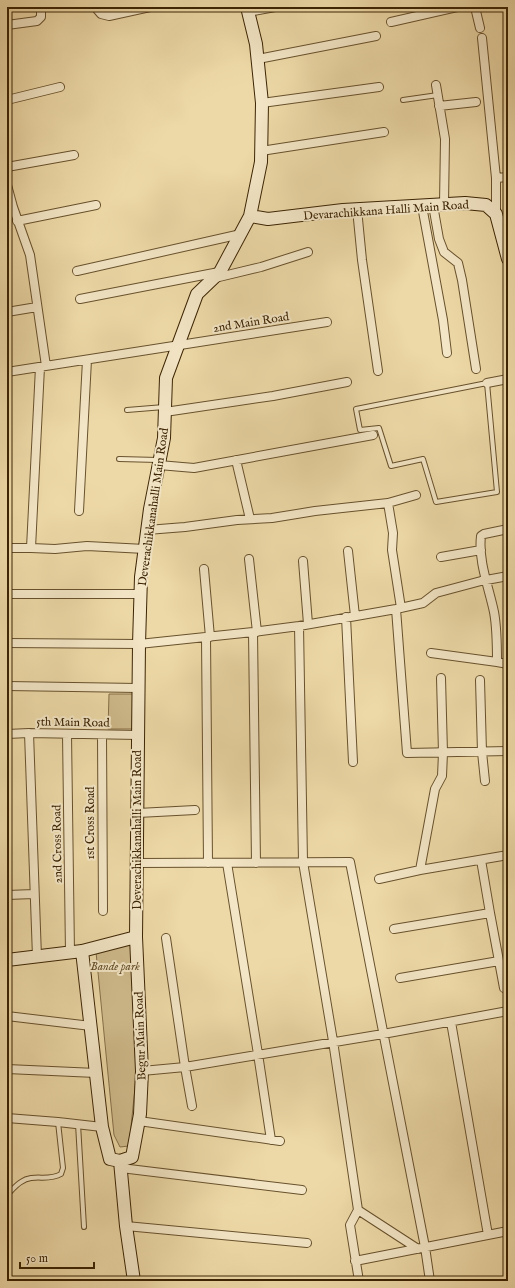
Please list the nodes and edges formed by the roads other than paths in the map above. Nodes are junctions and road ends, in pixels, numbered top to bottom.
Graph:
1 (41, 7) edge
2 (95, 7) edge
3 (150, 7) edge
4 (276, 7) edge
5 (457, 7) edge
6 (475, 7) edge
7 (248, 10) edge
8 (391, 22) dead end
9 (7, 25) edge
10 (480, 28) dead end
11 (376, 36) dead end
12 (482, 38) dead end
13 (258, 59) junction
14 (436, 86) dead end
15 (60, 87) dead end
16 (379, 87) dead end
17 (438, 95) junction
18 (7, 100) edge
19 (403, 100) dead end
20 (476, 102) dead end
21 (262, 103) junction
22 (439, 106) junction
23 (384, 132) dead end
24 (261, 151) junction
25 (74, 155) dead end
26 (7, 167) edge
27 (508, 177) edge
28 (496, 178) junction
29 (7, 185) edge
30 (96, 205) dead end
31 (433, 205) junction
32 (357, 209) junction
33 (496, 214) junction
34 (250, 216) junction
35 (17, 221) junction
36 (241, 234) junction
37 (308, 252) dead end
38 (508, 259) edge
39 (77, 271) dead end
40 (217, 275) junction
41 (80, 299) dead end
42 (37, 307) junction
43 (7, 312) edge
44 (327, 322) dead end
45 (178, 346) junction
46 (447, 353) dead end
47 (87, 360) junction
48 (43, 366) junction
49 (476, 369) dead end
50 (7, 372) edge
51 (378, 372) dead end
52 (508, 379) edge
53 (346, 382) dead end
54 (487, 383) junction
55 (127, 410) dead end
56 (165, 410) junction
57 (373, 435) dead end
58 (119, 459) dead end
59 (236, 460) junction
60 (159, 462) junction
61 (416, 495) dead end
62 (388, 503) junction
63 (79, 511) dead end
64 (250, 519) junction
65 (508, 529) edge
66 (147, 530) junction
67 (7, 548) edge
68 (31, 548) junction
69 (145, 549) junction
70 (481, 550) junction
71 (348, 551) dead end
72 (441, 557) dead end
73 (249, 559) dead end
74 (303, 561) dead end
75 (204, 569) dead end
76 (508, 576) edge
77 (486, 580) junction
78 (7, 594) edge
79 (141, 594) junction
80 (399, 609) junction
81 (355, 616) junction
82 (346, 617) junction
83 (308, 624) junction
84 (299, 626) junction
85 (255, 632) junction
86 (208, 637) junction
87 (7, 643) edge
88 (139, 644) junction
89 (431, 653) dead end
90 (497, 662) junction
91 (508, 664) edge
92 (441, 678) dead end
93 (480, 680) dead end
94 (7, 686) edge
95 (138, 688) junction
96 (29, 733) junction
97 (7, 734) edge
98 (67, 734) junction
99 (102, 734) junction
100 (138, 735) junction
101 (508, 751) edge
102 (482, 752) junction
103 (443, 753) junction
104 (353, 762) dead end
105 (486, 781) dead end
106 (195, 810) dead end
107 (138, 813) junction
108 (508, 855) edge
109 (481, 860) junction
110 (303, 862) junction
111 (137, 863) junction
112 (208, 863) junction
113 (227, 863) junction
114 (256, 863) junction
115 (420, 870) junction
116 (379, 879) dead end
117 (7, 894) edge
118 (34, 894) junction
119 (103, 911) dead end
120 (490, 913) junction
121 (394, 929) dead end
122 (136, 937) junction
123 (166, 938) dead end
124 (76, 952) junction
125 (36, 957) junction
126 (7, 960) edge
127 (499, 961) junction
128 (400, 978) dead end
129 (504, 988) dead end
130 (508, 1011) edge
131 (7, 1016) edge
132 (451, 1022) junction
133 (91, 1026) junction
134 (383, 1034) junction
135 (334, 1041) junction
136 (258, 1054) junction
137 (185, 1067) junction
138 (7, 1069) edge
139 (142, 1070) junction
140 (96, 1073) junction
141 (192, 1106) dead end
142 (7, 1118) edge
143 (139, 1121) junction
144 (58, 1122) junction
145 (78, 1124) junction
146 (102, 1127) junction
147 (271, 1140) junction
148 (280, 1141) dead end
149 (121, 1165) junction
150 (302, 1190) dead end
151 (7, 1195) edge
152 (358, 1210) junction
153 (126, 1226) junction
154 (84, 1227) dead end
155 (508, 1231) edge
156 (488, 1235) junction
157 (307, 1243) dead end
158 (422, 1248) junction
159 (355, 1261) junction
160 (134, 1281) edge
161 (358, 1281) edge
162 (430, 1281) edge

1 - 9 street
2 - 3 street
4 - 7 street
5 - 8 street
6 - 10 street
7 - 13 street, Deverachikkanahalli Main Road
11 - 13 street
12 - 28 street
13 - 21 street, Deverachikkanahalli Main Road
14 - 17 street
15 - 18 street
16 - 21 street
17 - 19 lane
17 - 22 street
20 - 22 street
21 - 24 street, Deverachikkanahalli Main Road
22 - 31 street
23 - 24 street
24 - 34 street, Deverachikkanahalli Main Road
25 - 26 street
27 - 28 street
28 - 33 street
29 - 35 street
30 - 35 street
31 - 32 street, Devarachikkana Halli Main Road
31 - 33 street, Devarachikkana Halli Main Road
31 - 46 street
31 - 49 street
32 - 34 street, Devarachikkana Halli Main Road
32 - 51 street
33 - 38 street
34 - 36 street, Deverachikkanahalli Main Road
35 - 42 street
36 - 39 street
36 - 40 street, Deverachikkanahalli Main Road
37 - 40 street
40 - 41 street
40 - 45 street, Deverachikkanahalli Main Road
42 - 43 street
42 - 48 street
44 - 45 street, 2nd Main Road
45 - 47 street, 2nd Main Road
45 - 56 street, Deverachikkanahalli Main Road
47 - 48 street, 2nd Main Road
47 - 63 street
48 - 50 street, 2nd Main Road
48 - 68 street
52 - 54 street
53 - 56 street
54 - 54 lane
55 - 56 lane
56 - 60 street, Deverachikkanahalli Main Road
57 - 59 street
58 - 60 lane
59 - 60 street
59 - 64 street
60 - 66 street, Deverachikkanahalli Main Road
61 - 62 street
62 - 64 street
62 - 80 street
64 - 66 street
65 - 70 street
66 - 69 street, Deverachikkanahalli Main Road
67 - 68 street
68 - 69 street
69 - 79 street, Deverachikkanahalli Main Road
70 - 72 street
70 - 77 street
71 - 81 street
73 - 85 street
74 - 83 street
75 - 86 street
76 - 77 street
77 - 80 street
77 - 90 street
78 - 79 street
79 - 88 street, Deverachikkanahalli Main Road
80 - 81 street
80 - 103 street
81 - 82 street
82 - 83 street
82 - 104 street
83 - 84 street
84 - 85 street
84 - 110 street
85 - 86 street
85 - 114 street
86 - 88 street
86 - 112 street
87 - 88 street
88 - 95 street, Deverachikkanahalli Main Road
89 - 90 street
90 - 91 street
92 - 103 street
93 - 102 street
94 - 95 street
95 - 100 street, Deverachikkanahalli Main Road
96 - 97 street, 5th Main Road
96 - 98 street, 5th Main Road
96 - 118 street
98 - 99 street, 5th Main Road
98 - 124 street, 2nd Cross Road
99 - 100 street, 5th Main Road
99 - 119 street, 1st Cross Road
100 - 107 street, Deverachikkanahalli Main Road
101 - 102 street
102 - 103 street
102 - 105 street
103 - 115 street
106 - 107 street
107 - 111 street, Deverachikkanahalli Main Road
108 - 109 street
109 - 115 street
109 - 120 street
110 - 114 street
110 - 134 street
110 - 135 street
111 - 112 street
111 - 122 street, Deverachikkanahalli Main Road
112 - 113 street
113 - 114 street
113 - 136 street
115 - 116 street
117 - 118 street
118 - 125 street
120 - 121 street
120 - 127 street
122 - 124 street
122 - 139 street, Begur Main Road
123 - 137 street
124 - 125 street
124 - 133 street
125 - 126 street
127 - 128 street
127 - 129 street
130 - 132 street
131 - 133 street
132 - 134 street
132 - 156 street
133 - 140 street
134 - 135 street
134 - 158 street
135 - 136 street
135 - 152 street
136 - 137 street
136 - 147 street
137 - 139 street
137 - 141 street
138 - 140 street
139 - 143 street, Begur Main Road
140 - 146 street
142 - 144 street
143 - 147 street
143 - 149 street, Begur Main Road
144 - 145 street
144 - 151 lane
145 - 146 street
145 - 154 lane
146 - 149 street
147 - 148 street
149 - 150 street
149 - 153 street
152 - 158 street
152 - 159 street
153 - 157 street
153 - 160 street
155 - 156 street
156 - 158 street
158 - 159 street
158 - 162 street
159 - 161 street

